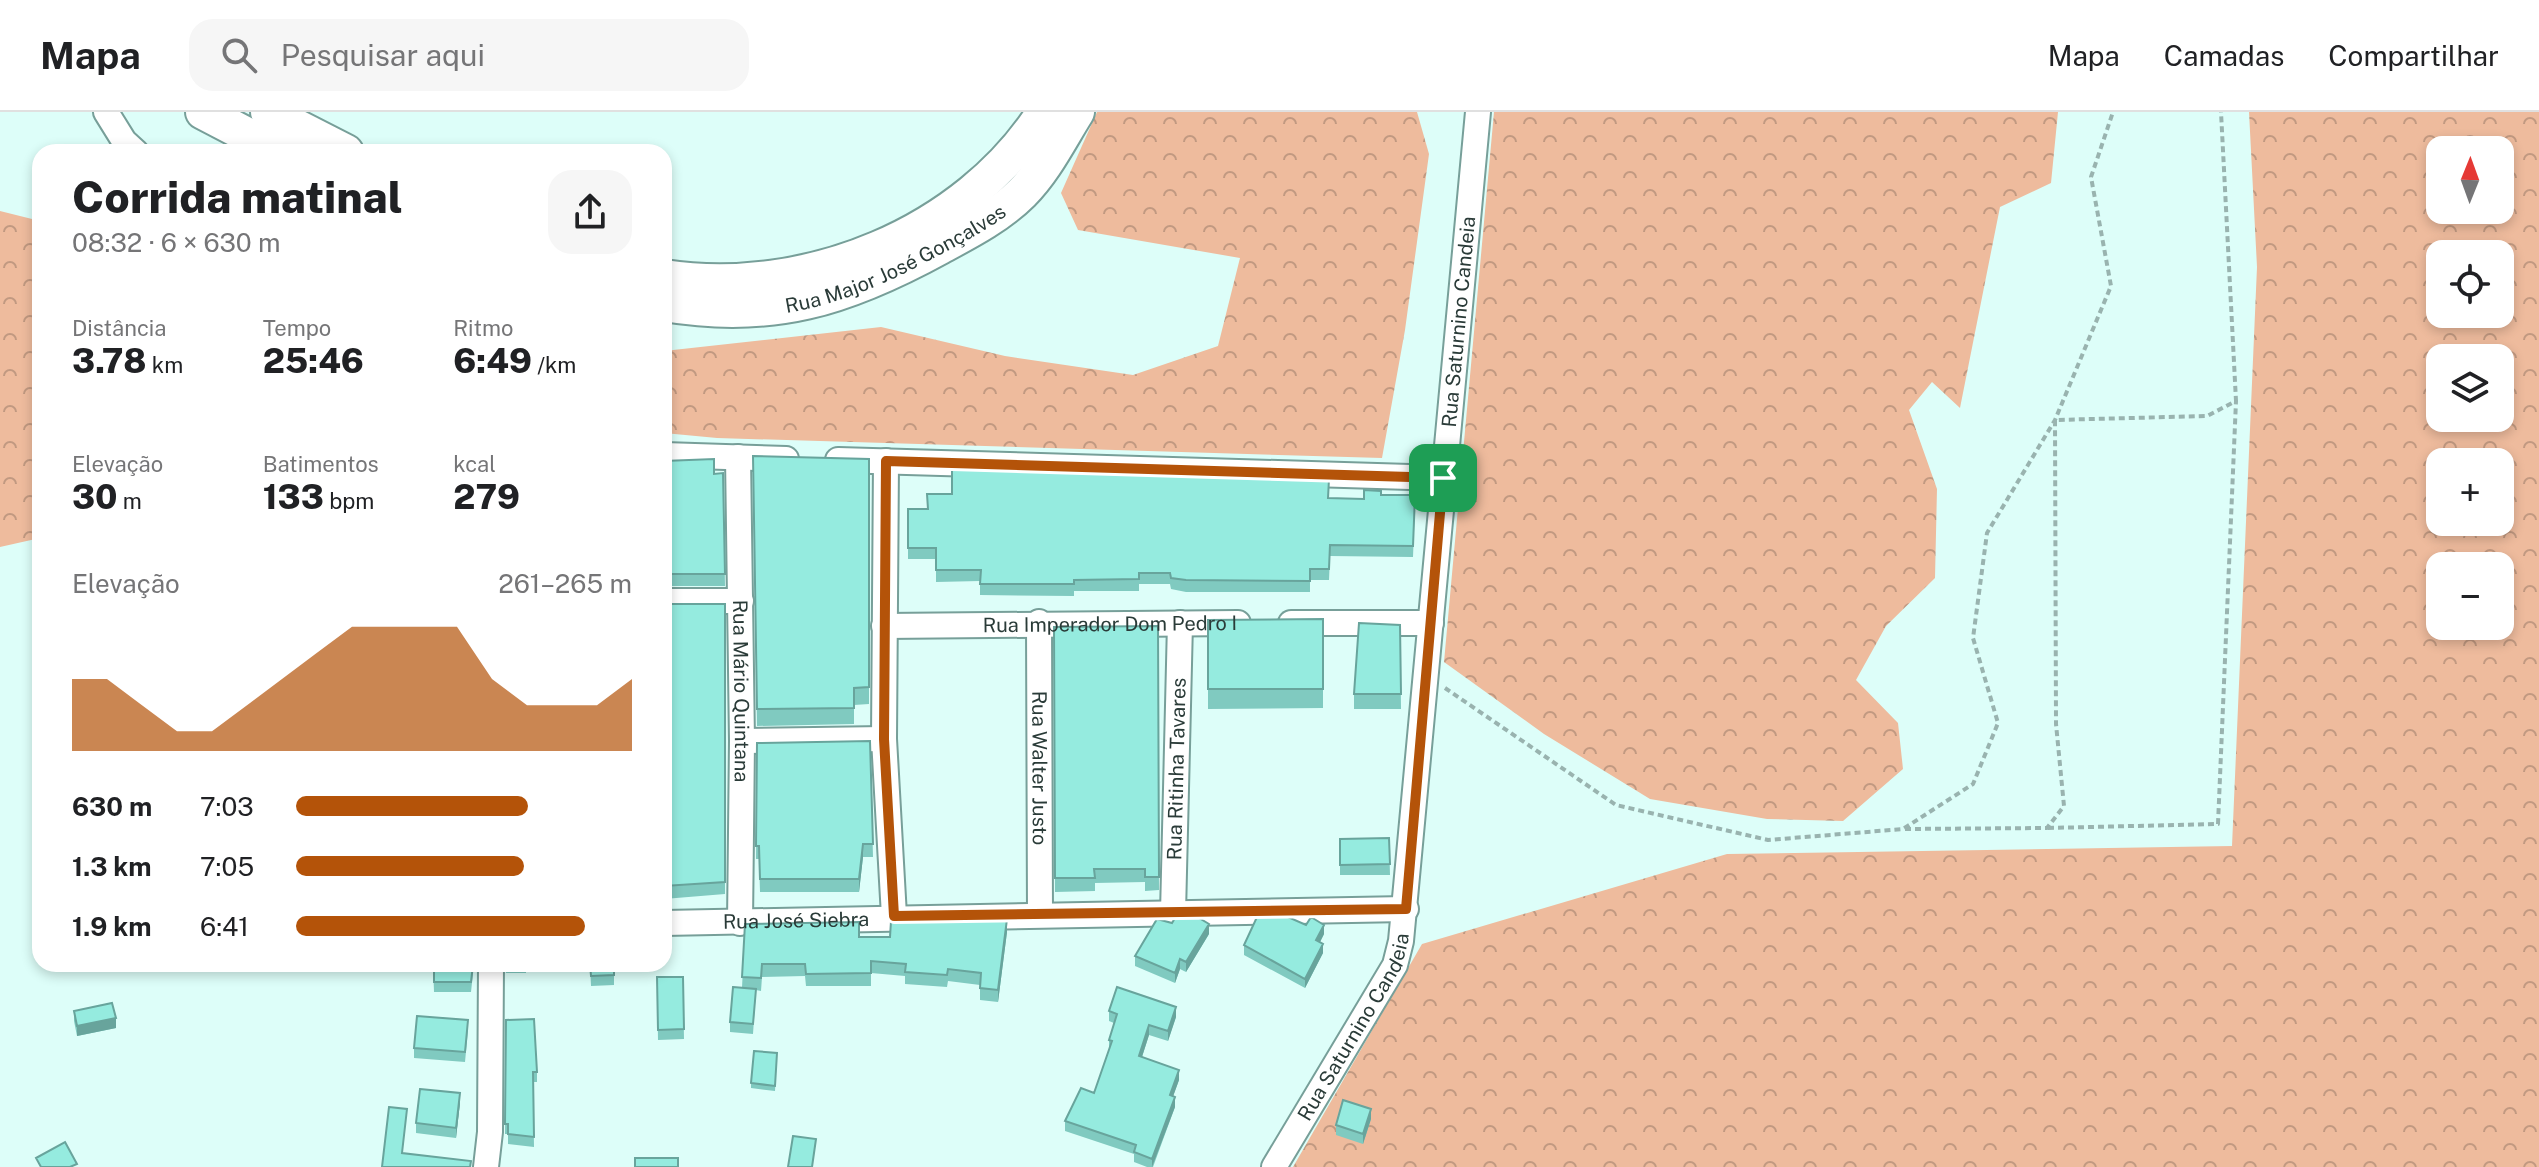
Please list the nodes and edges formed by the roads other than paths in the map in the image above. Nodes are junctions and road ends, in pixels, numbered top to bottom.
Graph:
1 (106, 112) edge
2 (203, 112) edge
3 (268, 112) edge
4 (1044, 112) edge
5 (1077, 112) edge
6 (1478, 112) edge
7 (127, 144) edge
8 (265, 144) edge
9 (330, 144) edge
10 (672, 278) edge
11 (672, 305) edge
12 (672, 455) edge
13 (738, 457) junction
14 (886, 461) junction
15 (1443, 478) junction
16 (672, 601) edge
17 (741, 601) junction
18 (1039, 622) junction
19 (1180, 623) junction
20 (1431, 623) junction
21 (884, 626) junction
22 (884, 739) junction
23 (742, 741) junction
24 (1406, 909) junction
25 (1173, 913) junction
26 (1040, 914) junction
27 (894, 916) junction
28 (672, 923) edge
29 (740, 923) junction
30 (491, 972) edge
31 (486, 1167) edge
32 (1274, 1167) edge

1 - 7 street
2 - 8 street
3 - 9 street
4 - 10 street, Rua Major José Gonçalves
5 - 11 street, Rua Major José Gonçalves
6 - 15 street, Rua Saturnino Candeia
12 - 13 street
13 - 14 street
13 - 17 street, Rua Mário Quintana
14 - 15 street
14 - 21 street
15 - 20 street, Rua Saturnino Candeia
16 - 17 street
17 - 23 street, Rua Mário Quintana
18 - 19 street, Rua Imperador Dom Pedro I
18 - 21 street, Rua Imperador Dom Pedro I
18 - 26 street, Rua Walter Justo
19 - 20 street, Rua Imperador Dom Pedro I
19 - 25 street, Rua Ritinha Tavares
20 - 24 street, Rua Saturnino Candeia
21 - 22 street
22 - 23 street
22 - 27 street
23 - 29 street, Rua Mário Quintana
24 - 25 street, Rua José Siebra
24 - 32 street, Rua Saturnino Candeia
25 - 26 street, Rua José Siebra
26 - 27 street, Rua José Siebra
27 - 29 street, Rua José Siebra
28 - 29 street, Rua José Siebra
30 - 31 street

